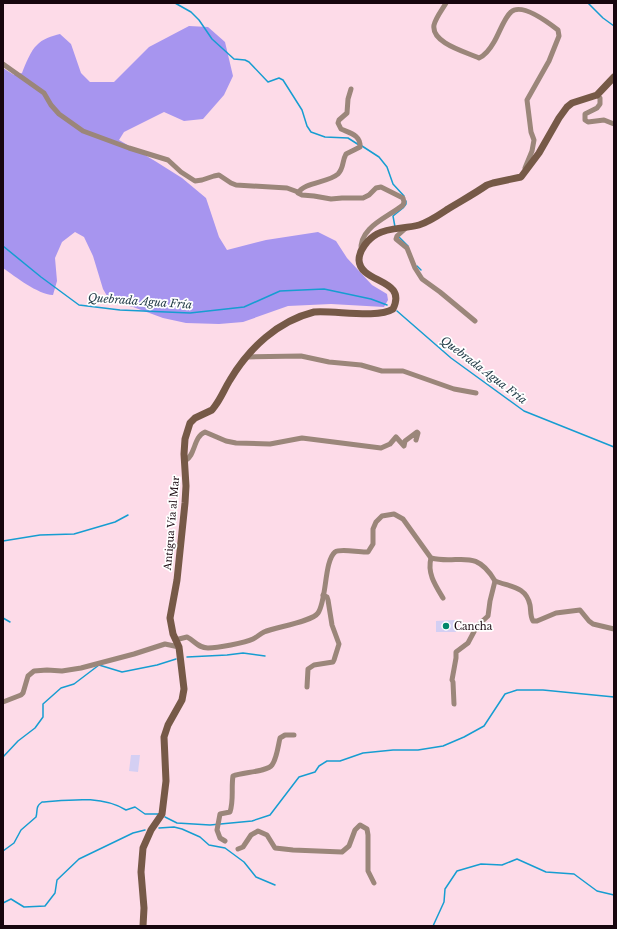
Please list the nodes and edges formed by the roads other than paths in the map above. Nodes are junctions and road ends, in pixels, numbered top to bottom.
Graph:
1 (446, 3) edge
2 (3, 64) edge
3 (614, 77) edge
4 (351, 89) dead end
5 (598, 95) junction
6 (614, 124) edge
7 (522, 175) junction
8 (298, 192) junction
9 (406, 228) junction
10 (360, 251) junction
11 (475, 321) dead end
12 (247, 356) junction
13 (476, 393) dead end
14 (416, 440) dead end
15 (185, 461) junction
16 (431, 558) junction
17 (495, 581) junction
18 (323, 595) junction
19 (443, 598) dead end
20 (614, 629) edge
21 (175, 640) junction
22 (179, 647) junction
23 (307, 687) dead end
24 (3, 702) edge
25 (454, 704) dead end
26 (294, 735) dead end
27 (225, 842) dead end
28 (238, 849) dead end
29 (374, 883) dead end
30 (143, 926) edge

1 - 7 street
2 - 8 street
3 - 5 main road
4 - 8 street
5 - 6 street
5 - 7 main road
7 - 9 main road
8 - 10 street
9 - 10 main road
9 - 11 street
10 - 12 main road, Antigua Vía al Mar
12 - 13 street
12 - 15 main road, Antigua Vía al Mar
14 - 15 street
15 - 21 main road, Antigua Vía al Mar
16 - 17 street
16 - 18 street
16 - 19 street
17 - 20 street
17 - 25 street
18 - 21 street
18 - 23 street
21 - 22 main road, Antigua Vía al Mar
22 - 24 street
22 - 30 main road, Antigua Vía al Mar
26 - 27 street
28 - 29 street

